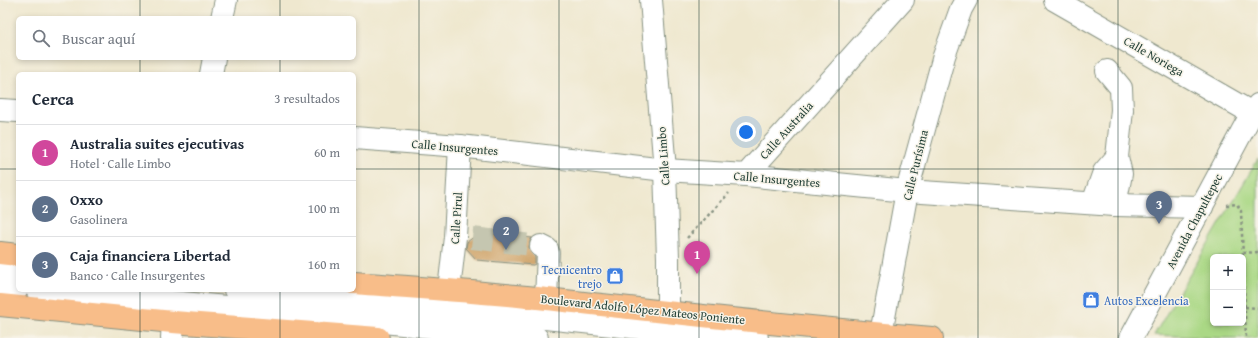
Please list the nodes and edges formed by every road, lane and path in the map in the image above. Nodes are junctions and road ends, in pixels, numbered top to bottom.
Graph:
1 (226, 0) edge
2 (652, 0) edge
3 (903, 0) edge
4 (966, 0) edge
5 (1055, 0) edge
6 (222, 16) edge
7 (214, 60) edge
8 (211, 72) edge
9 (1107, 72) dead end
10 (1255, 109) edge
11 (0, 110) edge
12 (16, 112) edge
13 (356, 138) edge
14 (460, 146) junction
15 (1117, 157) junction
16 (665, 170) junction
17 (746, 175) junction
18 (907, 191) junction
19 (1093, 203) junction
20 (1115, 205) junction
21 (1202, 207) junction
22 (541, 246) dead end
23 (1258, 252) edge
24 (0, 253) edge
25 (1243, 253) joint
26 (16, 255) edge
27 (668, 258) junction
28 (0, 270) edge
29 (16, 272) edge
30 (356, 284) edge
31 (0, 287) edge
32 (16, 288) edge
33 (59, 292) edge
34 (251, 292) edge
35 (546, 299) junction
36 (0, 306) edge
37 (1246, 307) edge
38 (1258, 308) edge
39 (446, 316) edge
40 (1246, 326) edge
41 (669, 327) edge
42 (173, 330) edge
43 (881, 334) junction
44 (304, 335) edge
45 (378, 338) edge
46 (537, 338) edge
47 (757, 338) edge
48 (932, 338) edge
49 (1131, 338) edge
50 (1246, 338) edge

1 - 6 street
2 - 16 street, Calle Limbo
3 - 17 street, Calle Australia
4 - 18 street, Calle Purísima
5 - 10 street, Calle Noriega
7 - 8 street
9 - 15 street
10 - 21 street, Avenida Chapultepec
11 - 12 street
13 - 14 street, Calle Insurgentes
14 - 16 street, Calle Insurgentes
14 - 39 street, Calle Pirul
15 - 19 street
15 - 20 street
16 - 17 street, Calle Insurgentes
16 - 27 street, Calle Limbo
17 - 18 street, Calle Insurgentes
17 - 27 path
18 - 19 street, Calle Insurgentes
18 - 43 street, Calle Purísima
19 - 20 street, Calle Insurgentes
20 - 21 street, Calle Insurgentes
21 - 25 path
21 - 49 street, Avenida Chapultepec
22 - 35 street
23 - 25 path
24 - 26 main road
27 - 41 street, Calle Limbo
28 - 29 street
30 - 39 main road, Boulevard Adolfo López Mateos Poniente
31 - 32 street
33 - 39 street
34 - 39 street
35 - 39 main road, Boulevard Adolfo López Mateos Poniente
35 - 41 main road, Boulevard Adolfo López Mateos Poniente
36 - 42 main road
37 - 38 path
39 - 41 street
39 - 46 street
40 - 50 path
41 - 43 main road, Boulevard Adolfo López Mateos Poniente
41 - 47 street
42 - 44 main road
43 - 48 main road, Boulevard Adolfo López Mateos Poniente
44 - 45 main road

